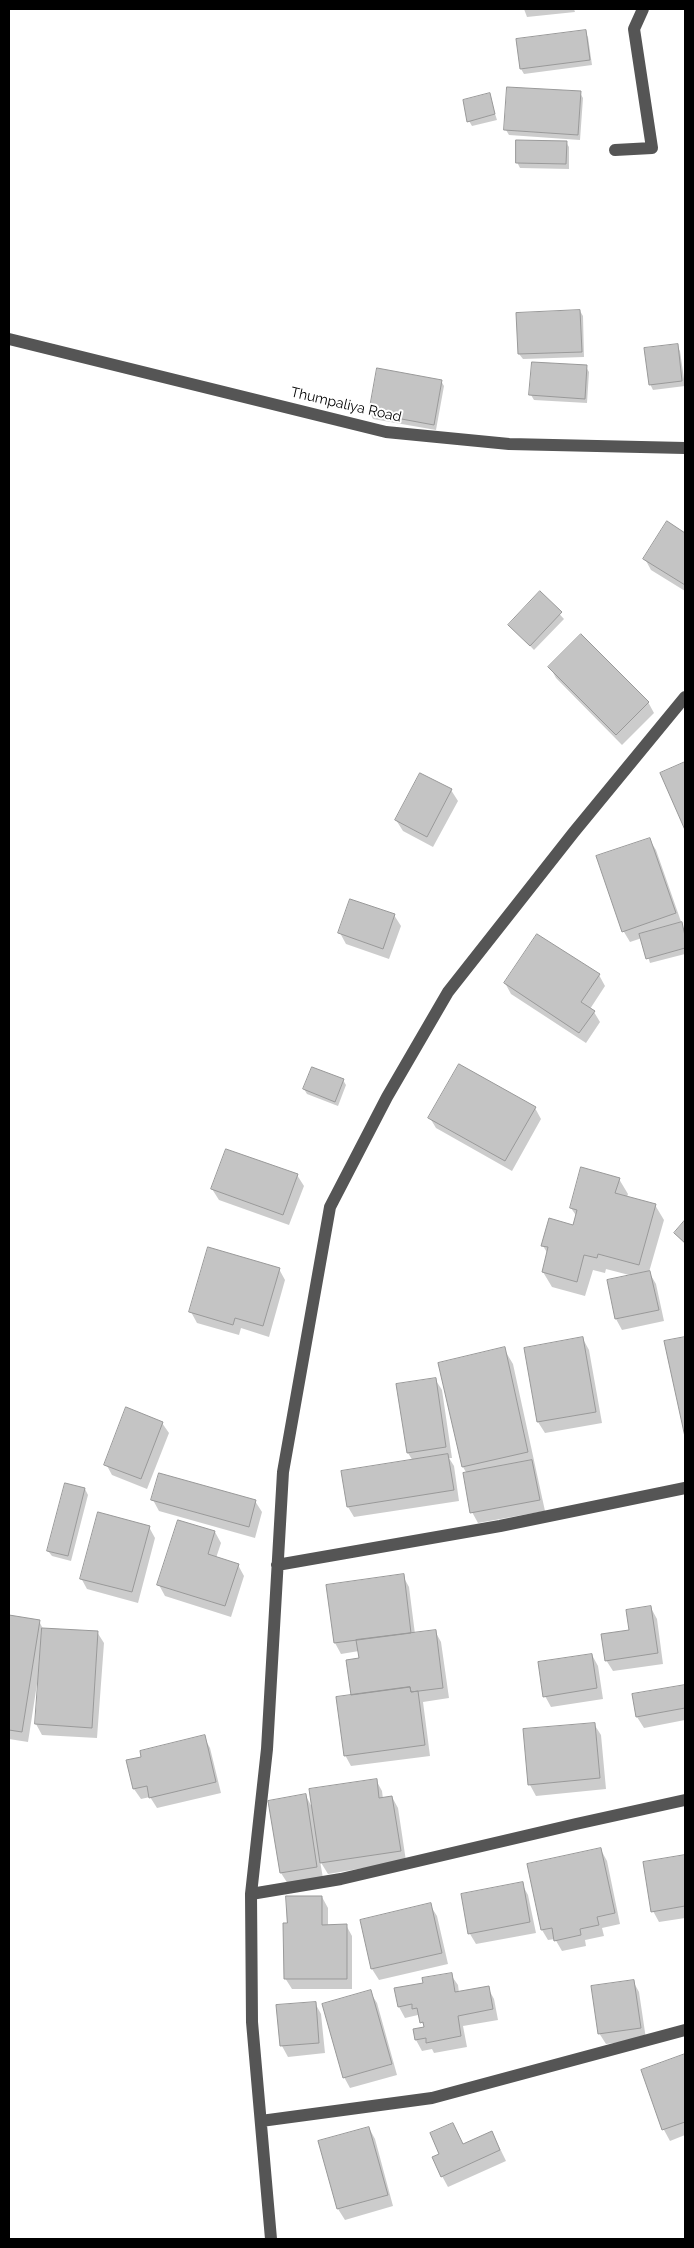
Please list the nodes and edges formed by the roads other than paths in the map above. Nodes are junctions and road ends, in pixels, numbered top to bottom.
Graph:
1 (643, 9) edge
2 (615, 150) dead end
3 (9, 339) edge
4 (685, 448) edge
5 (685, 697) edge
6 (685, 1488) edge
7 (277, 1565) junction
8 (685, 1800) edge
9 (251, 1894) junction
10 (685, 2030) edge
11 (261, 2121) junction
12 (271, 2239) edge

1 - 2 street
3 - 4 street, Thumpaliya Road
5 - 7 street
6 - 7 street
7 - 9 street
8 - 9 street
9 - 11 street
10 - 11 street
11 - 12 street

